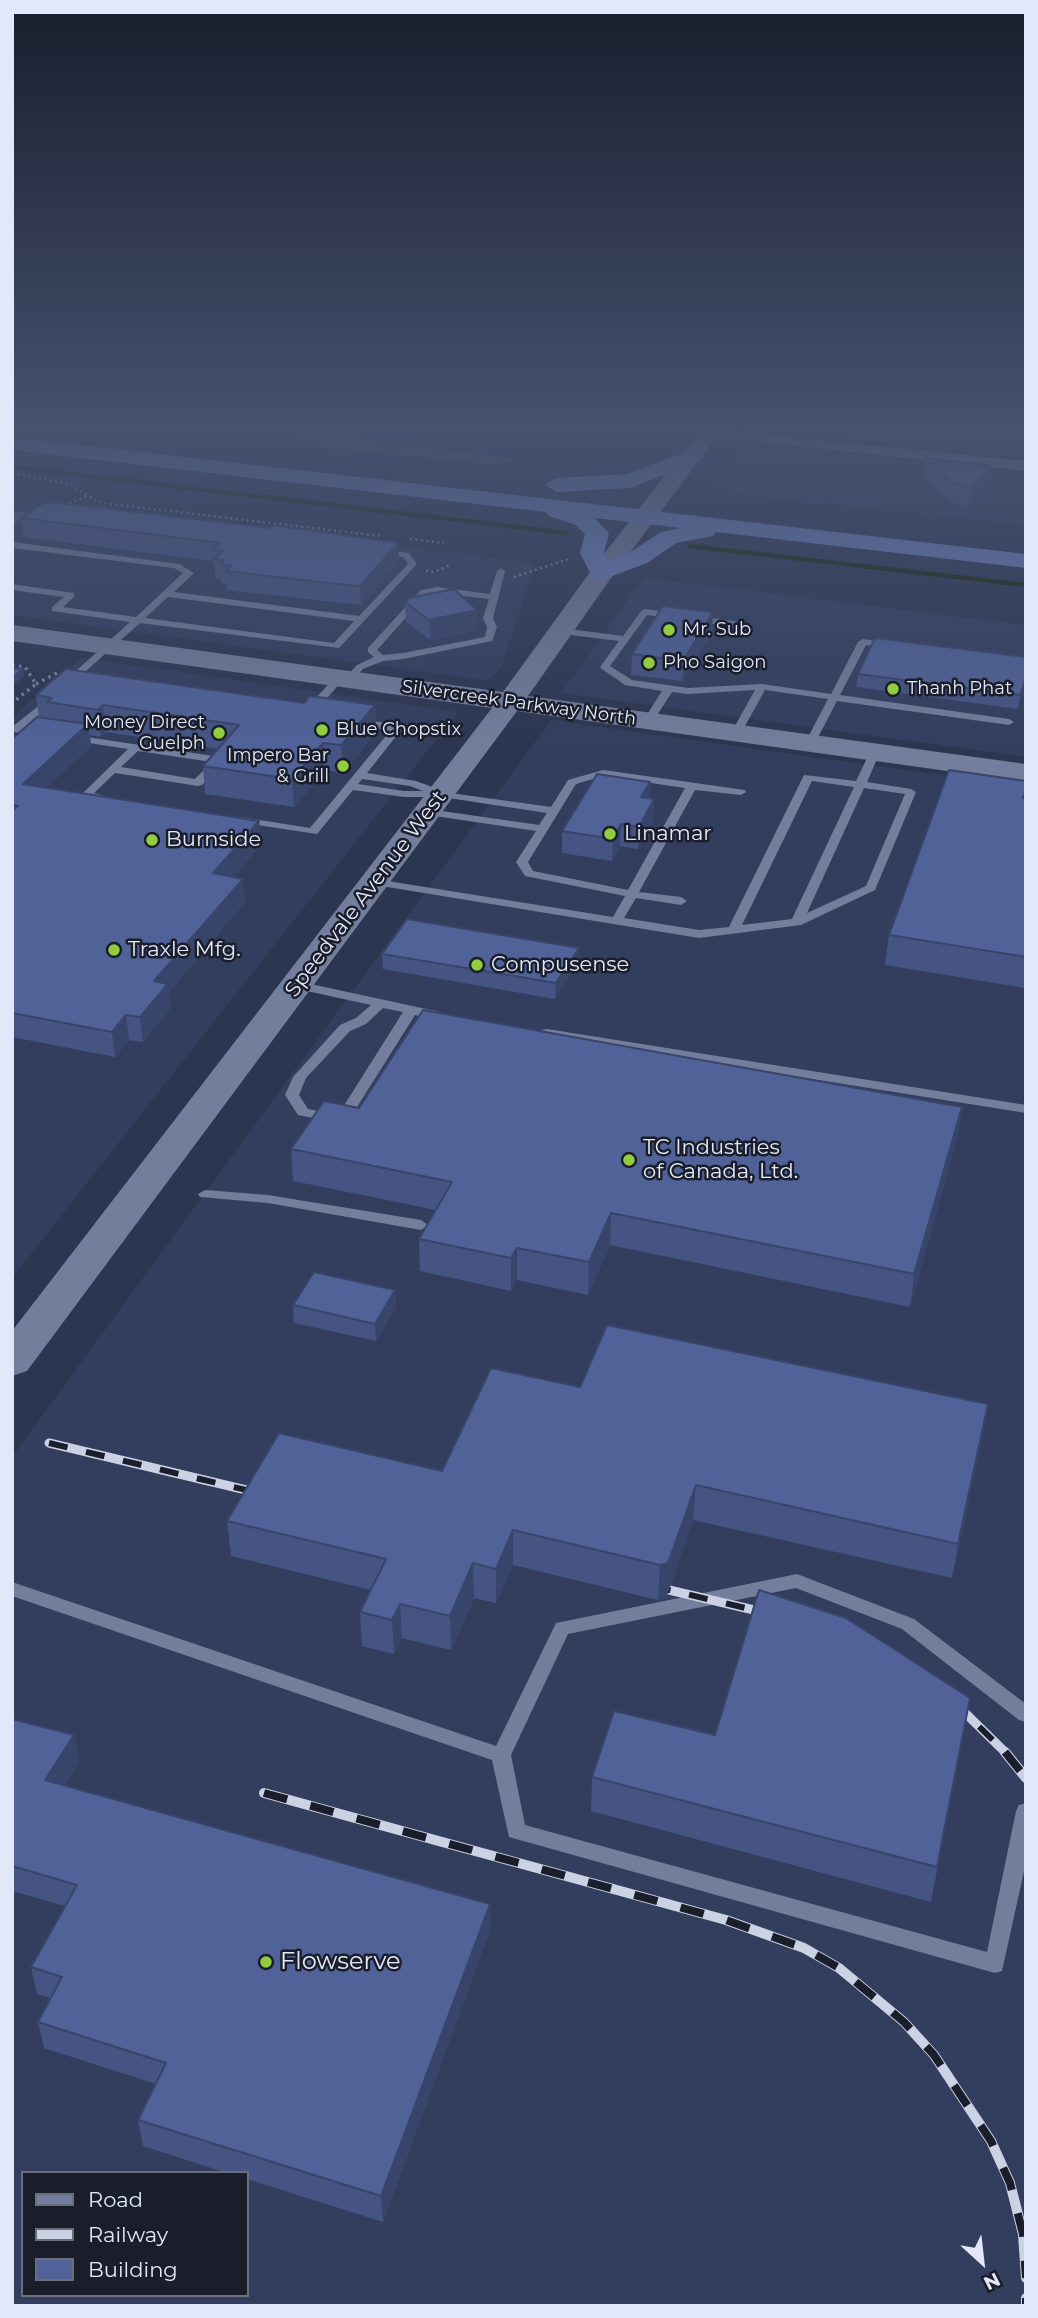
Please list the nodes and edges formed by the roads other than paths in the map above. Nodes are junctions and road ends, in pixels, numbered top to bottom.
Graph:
1 (596, 532) edge
2 (633, 532) edge
3 (702, 532) edge
4 (776, 532) edge
5 (937, 532) edge
6 (1026, 540) edge
7 (12, 545) edge
8 (367, 549) edge
9 (1026, 561) edge
10 (501, 573) road end
11 (602, 573) junction
12 (12, 587) edge
13 (167, 594) junction
14 (494, 597) junction
15 (360, 619) junction
16 (139, 620) junction
17 (734, 624) dead end
18 (562, 631) junction
19 (12, 633) edge
20 (625, 639) junction
21 (109, 647) junction
22 (902, 647) edge
23 (363, 672) junction
24 (71, 681) junction
25 (84, 683) edge
26 (762, 687) junction
27 (669, 688) junction
28 (834, 698) junction
29 (510, 703) junction
30 (293, 713) edge
31 (307, 714) junction
32 (322, 717) edge
33 (348, 720) edge
34 (648, 721) junction
35 (1009, 722) dead end
36 (736, 733) junction
37 (45, 734) edge
38 (58, 736) edge
39 (810, 743) junction
40 (136, 747) junction
41 (875, 752) junction
42 (113, 769) junction
43 (1026, 773) edge
44 (360, 775) junction
45 (860, 784) junction
46 (351, 786) junction
47 (692, 786) junction
48 (741, 792) dead end
49 (113, 800) edge
50 (435, 803) junction
51 (553, 811) junction
52 (233, 819) edge
53 (542, 829) junction
54 (375, 882) junction
55 (632, 894) junction
56 (681, 901) dead end
57 (616, 921) junction
58 (797, 922) junction
59 (734, 930) junction
60 (297, 985) junction
61 (379, 1005) junction
62 (411, 1010) junction
63 (453, 1018) edge
64 (535, 1031) edge
65 (1026, 1109) edge
66 (205, 1194) dead end
67 (421, 1225) dead end
68 (12, 1361) edge
69 (12, 1589) edge
70 (1026, 1715) edge
71 (501, 1755) junction
72 (1026, 1811) edge

1 - 11 highway
2 - 11 main road, Speedvale Avenue West
3 - 11 highway
4 - 9 highway
5 - 6 highway
7 - 13 lane
8 - 15 lane
10 - 14 lane
11 - 18 main road, Speedvale Avenue West
12 - 16 lane
13 - 15 lane
13 - 16 lane
14 - 23 lane
14 - 23 lane
15 - 16 lane
16 - 21 lane
17 - 20 lane
18 - 20 lane
18 - 29 main road, Speedvale Avenue West
19 - 21 main road, Silvercreek Parkway North
20 - 27 lane
21 - 23 main road, Silvercreek Parkway North
21 - 24 lane
22 - 28 lane
23 - 29 main road, Silvercreek Parkway North
23 - 31 lane
24 - 25 lane
24 - 37 lane
26 - 27 lane
26 - 28 lane
26 - 36 lane
27 - 34 lane
28 - 35 lane
28 - 39 lane
29 - 34 main road, Silvercreek Parkway North
29 - 50 main road, Speedvale Avenue West
30 - 31 lane
31 - 32 lane
33 - 44 lane
34 - 36 main road, Silvercreek Parkway North
36 - 39 main road, Silvercreek Parkway North
38 - 40 lane
39 - 41 main road, Silvercreek Parkway North
40 - 42 lane
40 - 42 lane
41 - 43 main road, Silvercreek Parkway North
41 - 45 lane
42 - 49 lane
44 - 46 lane
44 - 50 lane
45 - 58 lane
45 - 58 lane
45 - 59 lane
46 - 50 lane
46 - 52 lane
47 - 48 lane
47 - 51 lane
47 - 55 lane
50 - 51 lane
50 - 53 lane
50 - 54 main road, Speedvale Avenue West
51 - 53 lane
53 - 55 lane
54 - 57 lane
54 - 60 main road, Speedvale Avenue West
55 - 56 lane
55 - 57 lane
57 - 59 lane
58 - 59 lane
60 - 61 lane
60 - 68 main road, Speedvale Avenue West
61 - 62 lane
61 - 62 lane
62 - 63 lane
64 - 65 lane
66 - 67 lane
69 - 71 lane
70 - 71 lane
71 - 72 lane

